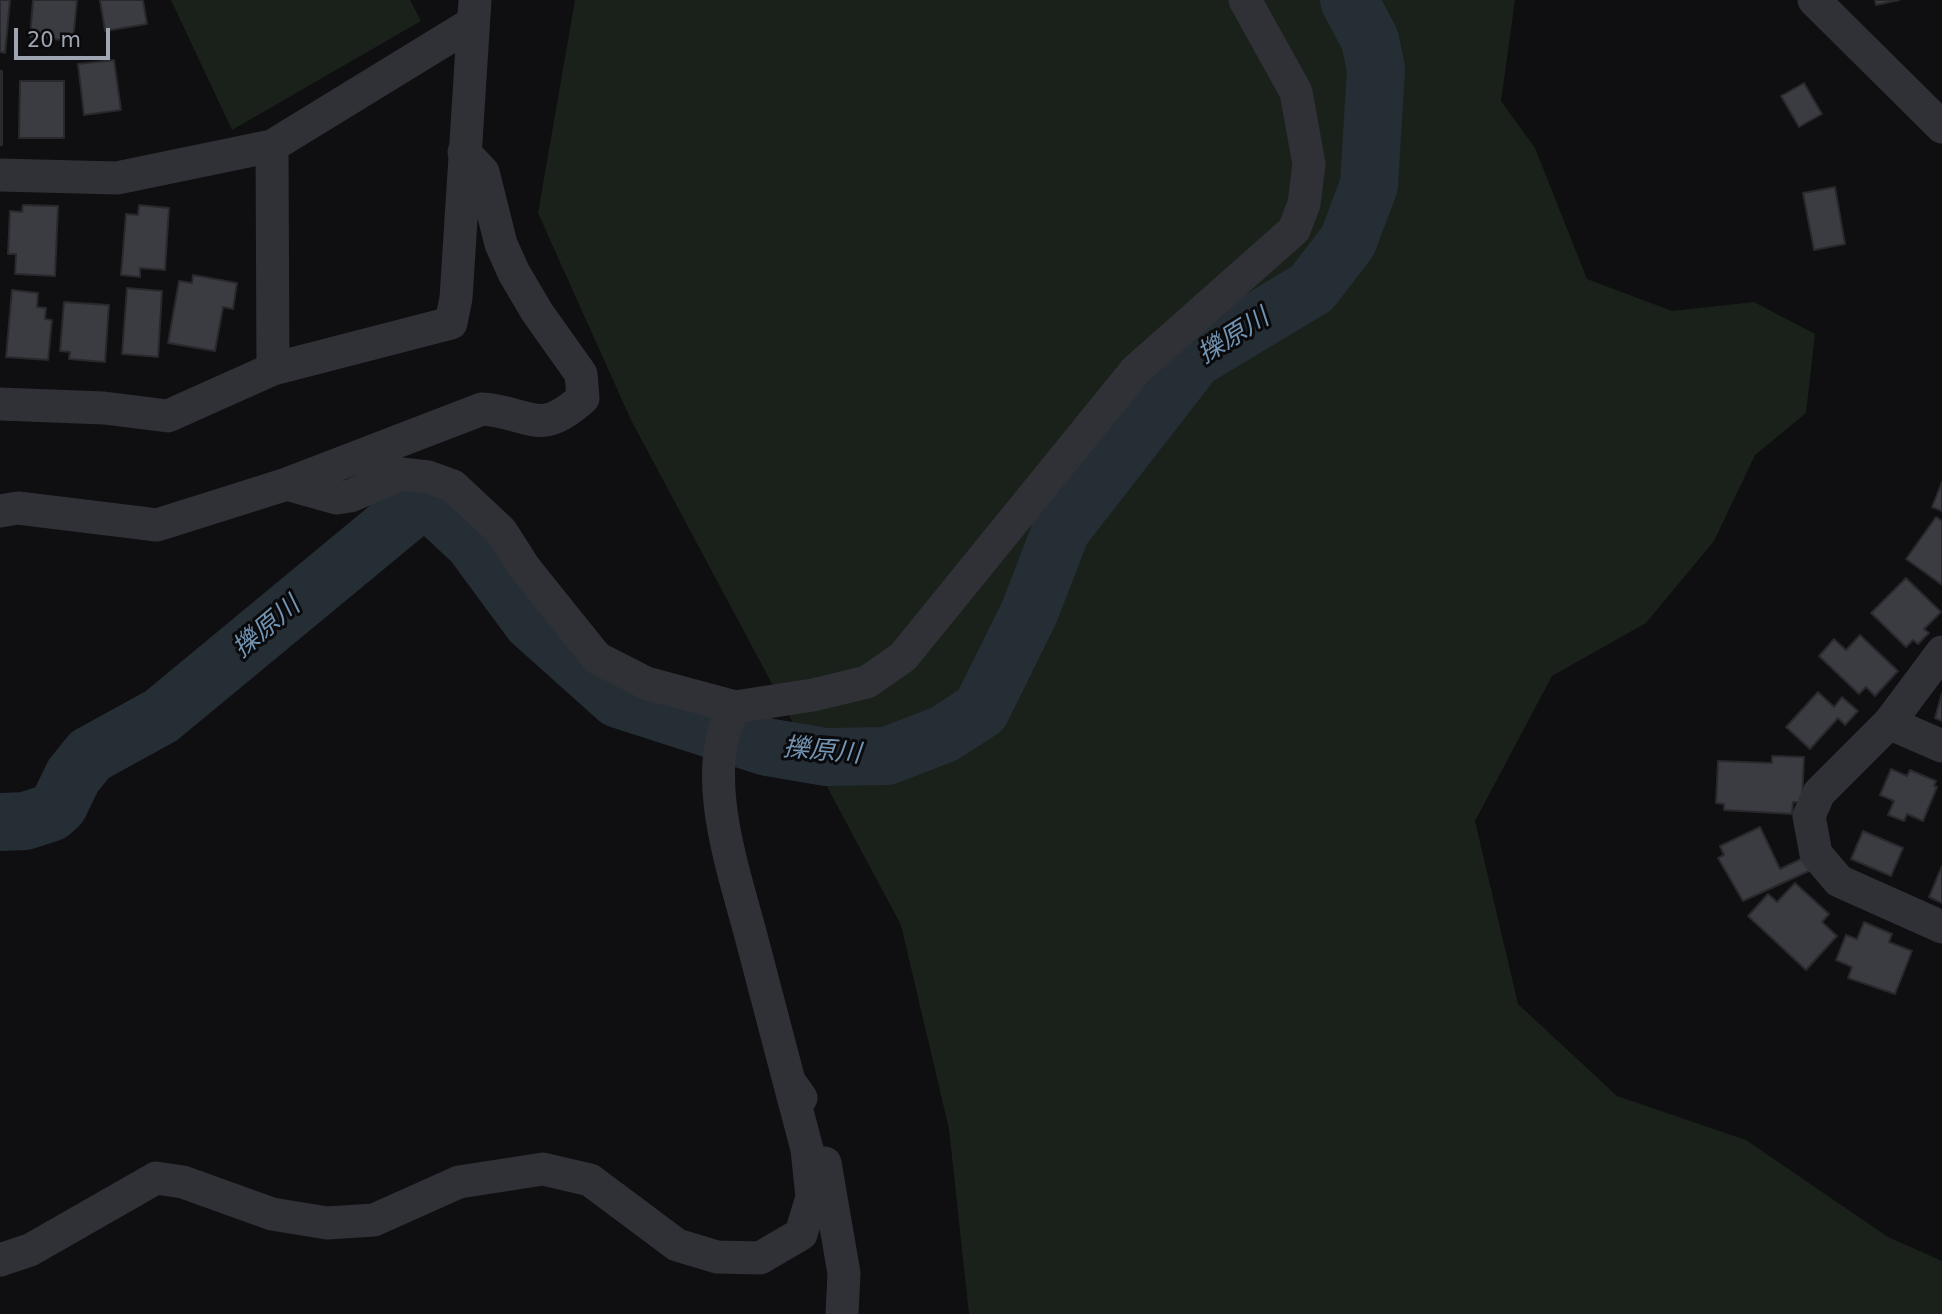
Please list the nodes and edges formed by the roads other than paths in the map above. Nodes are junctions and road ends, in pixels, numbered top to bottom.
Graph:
1 (1245, 0) edge
2 (1814, 0) edge
3 (473, 12) edge
4 (1942, 127) edge
5 (272, 146) junction
6 (464, 152) junction
7 (0, 175) edge
8 (273, 369) junction
9 (0, 404) edge
10 (287, 484) junction
11 (0, 511) edge
12 (1942, 652) edge
13 (1889, 723) junction
14 (728, 726) junction
15 (1942, 746) edge
16 (1942, 927) edge
17 (789, 1081) junction
18 (0, 1260) edge
19 (842, 1314) edge

1 - 14 street
2 - 4 street
3 - 5 street
3 - 6 street
5 - 7 street
5 - 8 street
6 - 8 street
6 - 10 street
8 - 9 street
10 - 11 street
10 - 14 street
12 - 13 street
13 - 15 street
13 - 16 street
14 - 17 street
17 - 18 street
17 - 19 street

